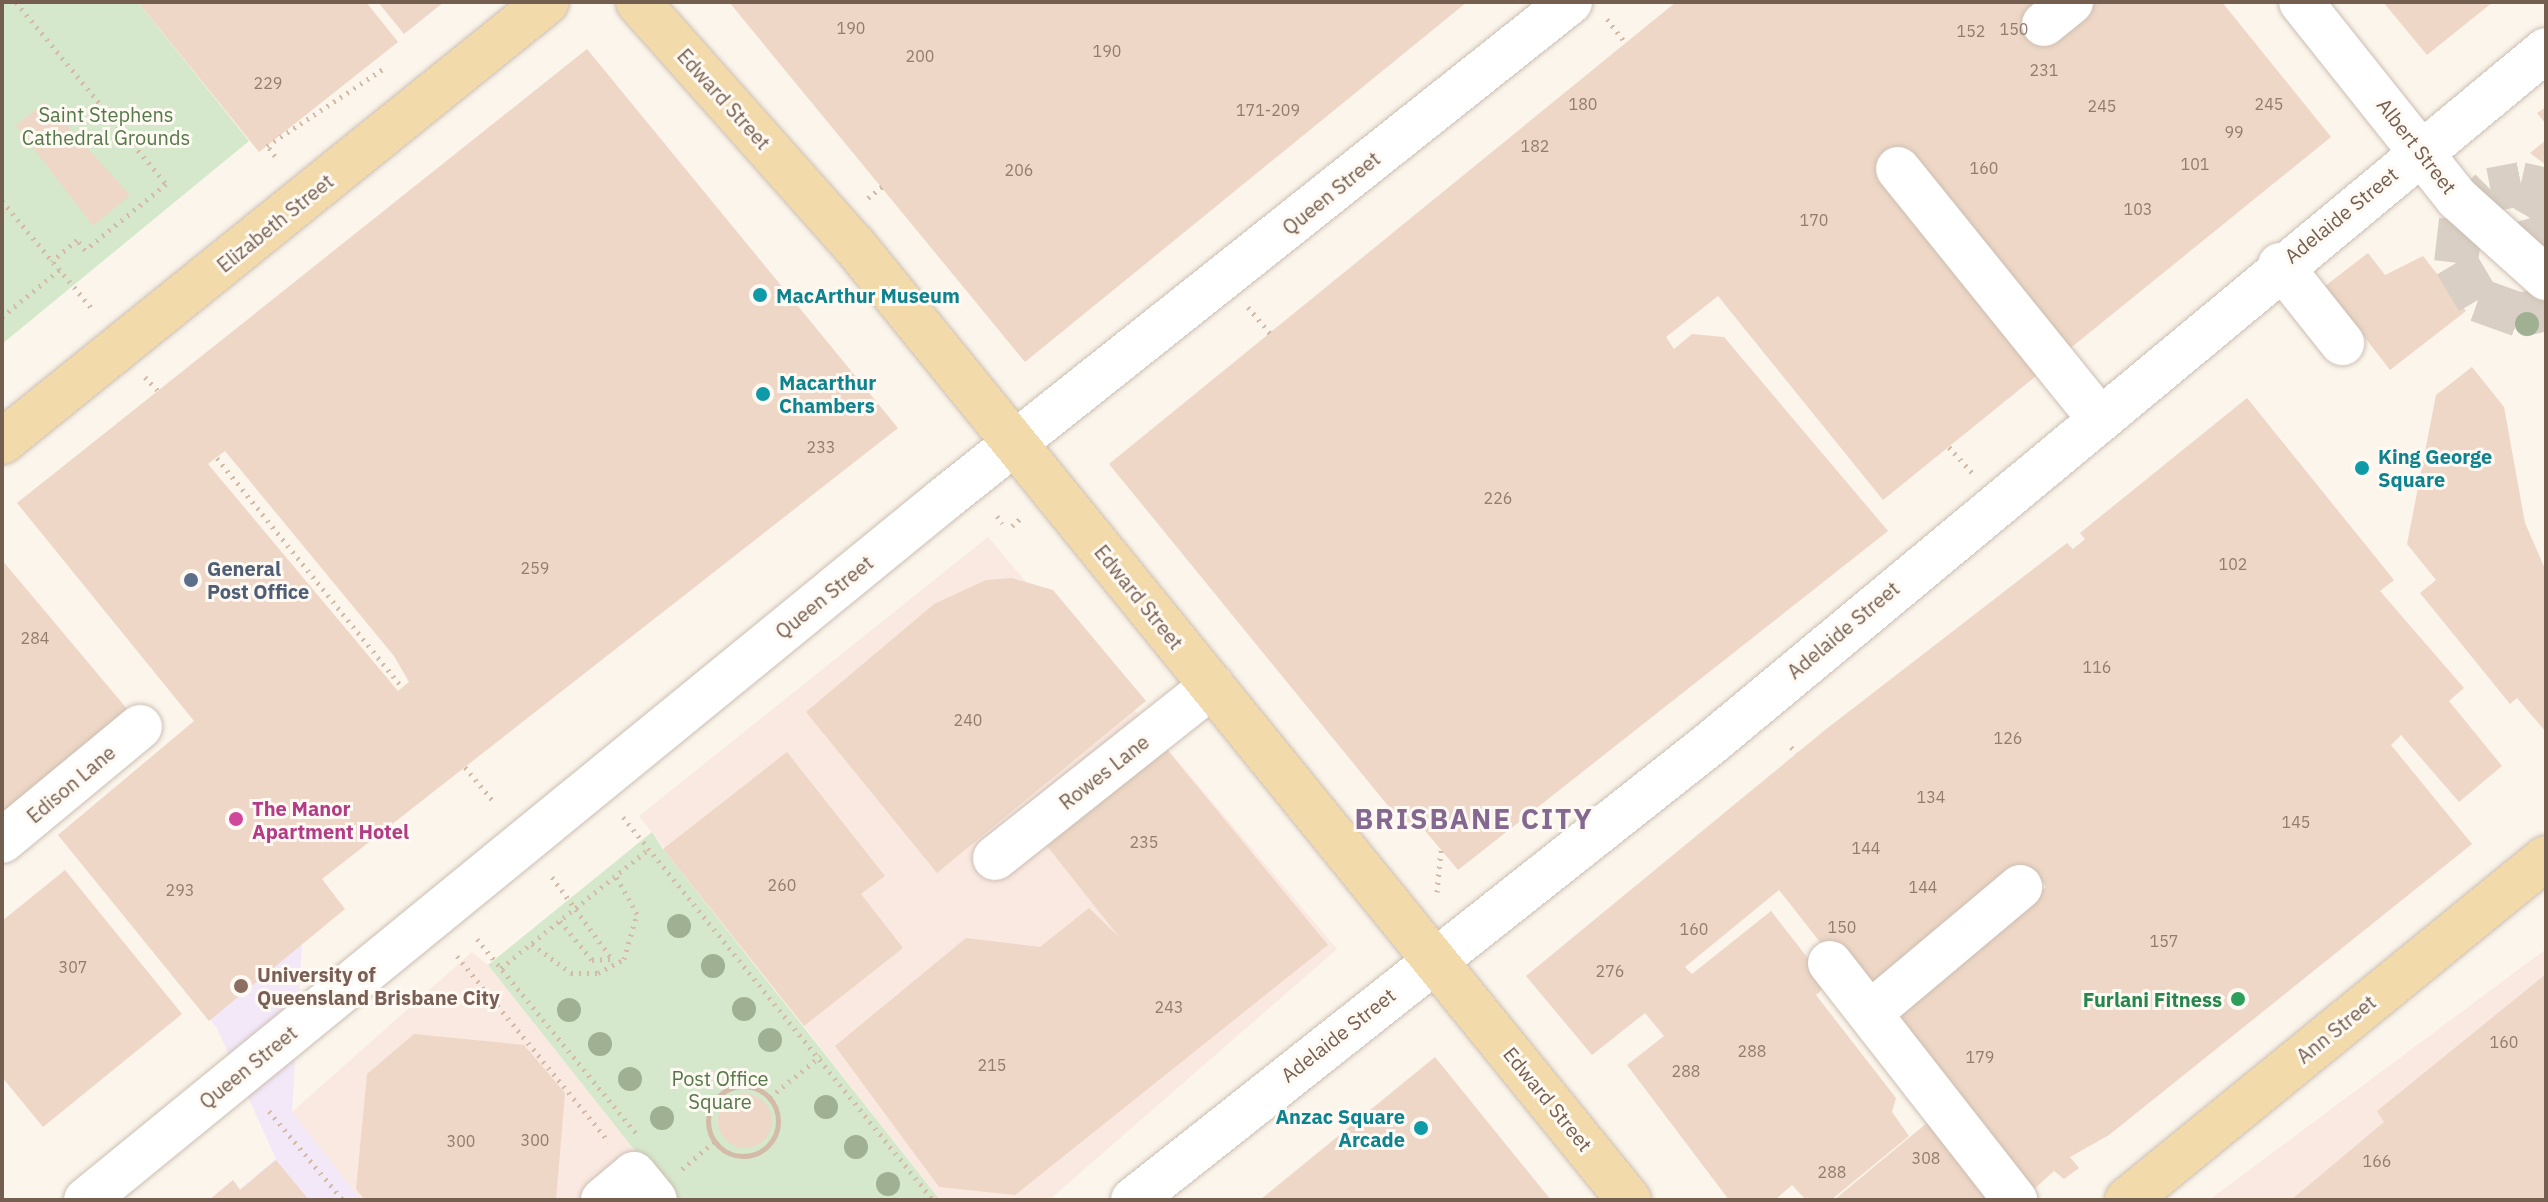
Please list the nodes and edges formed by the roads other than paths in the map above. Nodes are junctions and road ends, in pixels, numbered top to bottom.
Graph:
1 (547, 2) edge
2 (638, 2) edge
3 (2301, 2) edge
4 (1586, 7) edge
5 (2546, 50) edge
6 (2422, 150) junction
7 (1898, 169) dead end
8 (2280, 265) junction
9 (2546, 278) edge
10 (2342, 343) dead end
11 (2098, 417) junction
12 (2, 442) edge
13 (1016, 443) junction
14 (1212, 686) junction
15 (140, 727) dead end
16 (2, 841) edge
17 (995, 858) dead end
18 (2546, 858) edge
19 (2020, 887) dead end
20 (1432, 962) junction
21 (1830, 963) dead end
22 (1870, 1013) junction
23 (86, 1200) edge
24 (1133, 1200) edge
25 (1629, 1200) edge
26 (2015, 1200) edge
27 (2127, 1200) edge

1 - 12 main road, Elizabeth Street
2 - 13 main road, Edward Street
3 - 6 street, Albert Street
4 - 13 street, Queen Street
5 - 6 street, Adelaide Street
6 - 8 street, Adelaide Street
6 - 9 street, Albert Street
7 - 11 street
8 - 10 street
8 - 11 street, Adelaide Street
11 - 20 street, Adelaide Street
13 - 14 main road, Edward Street
13 - 23 street, Queen Street
14 - 17 street, Rowes Lane
14 - 20 main road, Edward Street
15 - 16 street, Edison Lane
18 - 27 main road, Ann Street
19 - 22 street
20 - 24 street, Adelaide Street
20 - 25 main road, Edward Street
21 - 22 street
22 - 26 street

